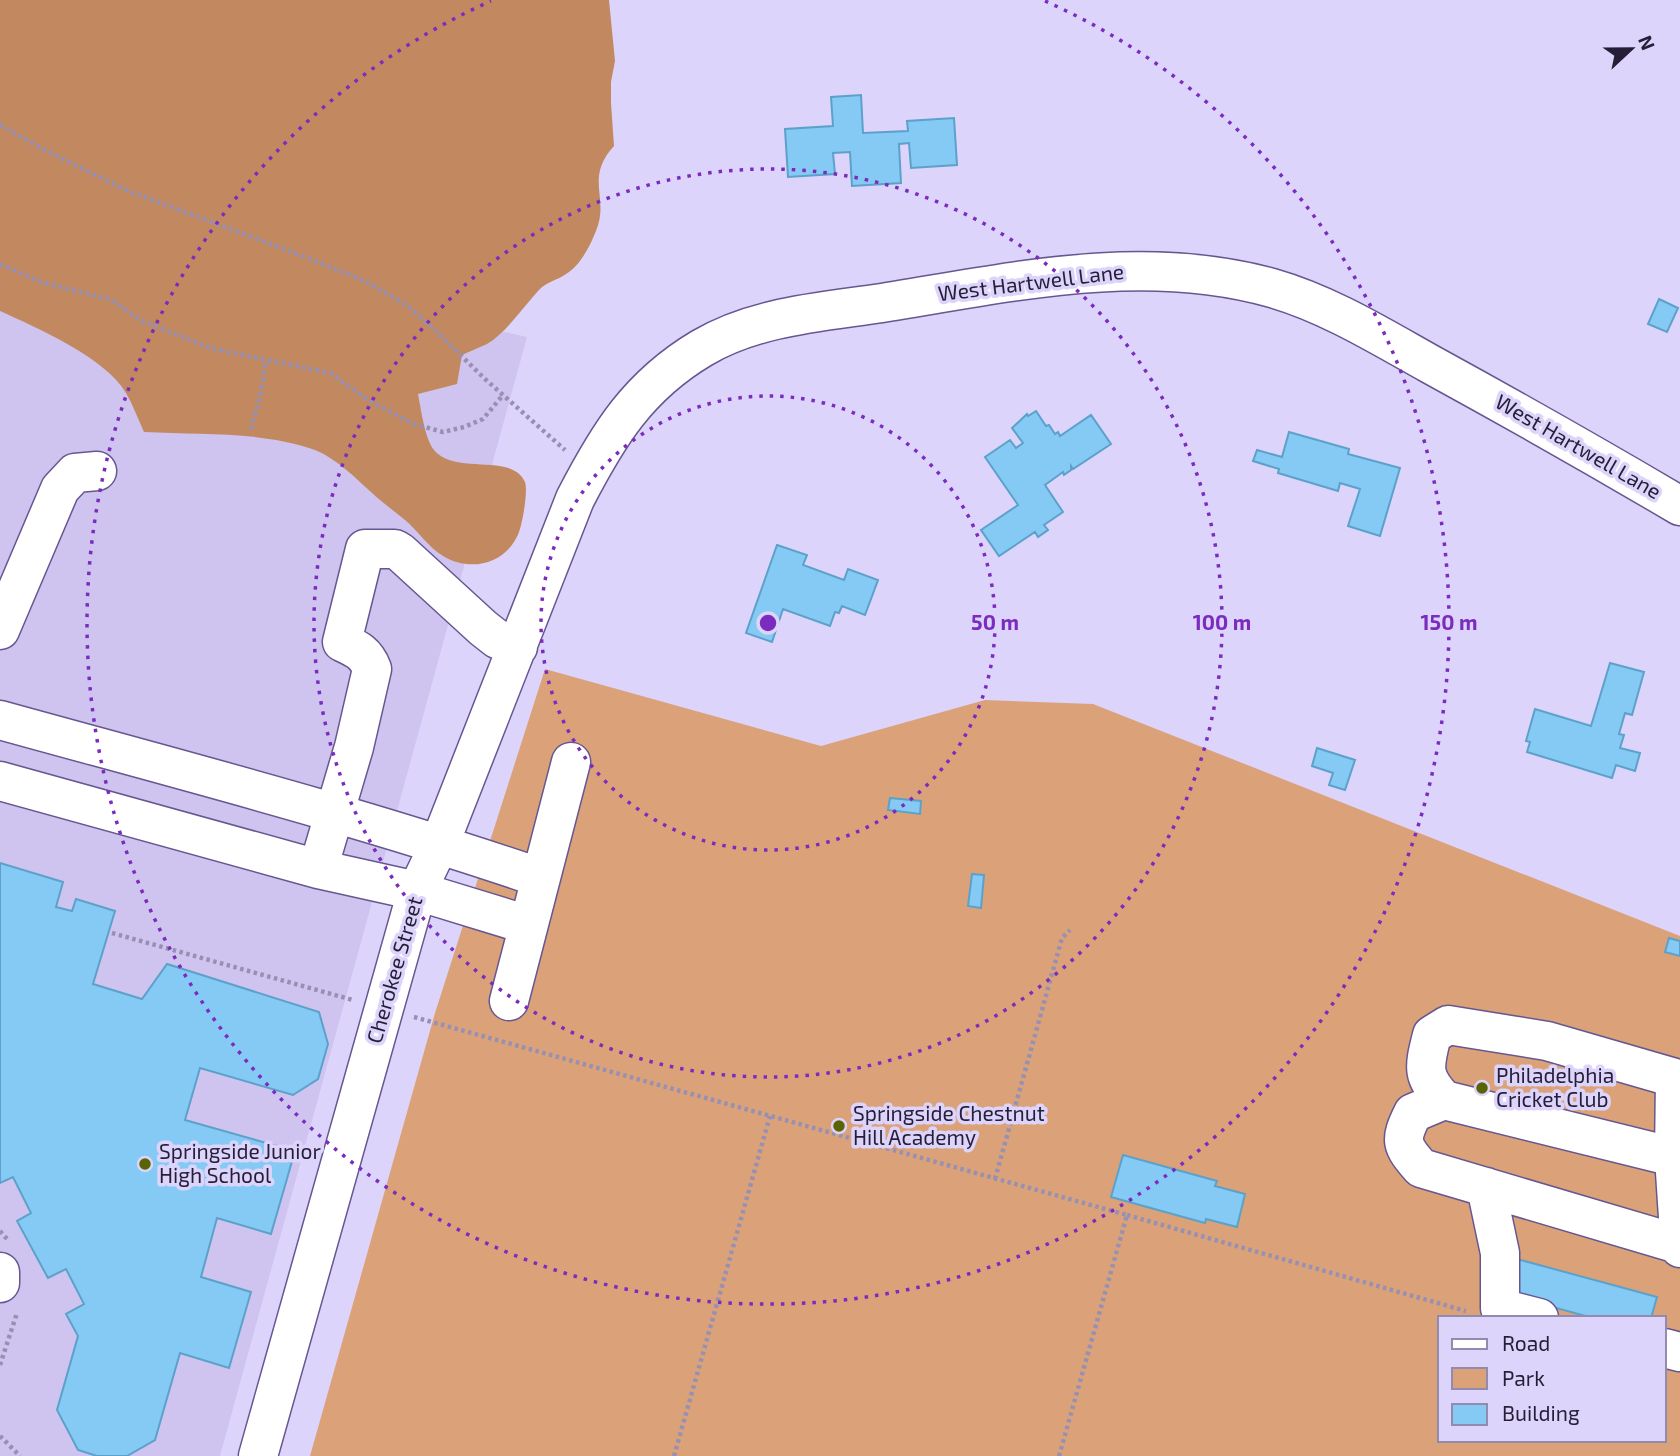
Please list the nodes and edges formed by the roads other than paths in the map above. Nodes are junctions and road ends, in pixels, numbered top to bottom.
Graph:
1 (97, 471) dead end
2 (582, 485) joint
3 (1680, 506) edge
4 (0, 630) edge
5 (517, 648) junction
6 (0, 720) edge
7 (571, 762) dead end
8 (0, 781) edge
9 (335, 812) junction
10 (440, 844) junction
11 (318, 869) junction
12 (541, 878) junction
13 (416, 891) junction
14 (528, 925) junction
15 (509, 1000) dead end
16 (1444, 1100) junction
17 (1674, 1157) junction
18 (1486, 1187) junction
19 (1679, 1246) edge
20 (0, 1272) edge
21 (0, 1283) edge
22 (1531, 1316) edge
23 (258, 1456) edge

1 - 4 street
2 - 3 street, West Hartwell Lane
2 - 5 street, Cherokee Street
5 - 9 street
5 - 10 street, Cherokee Street
6 - 9 street
7 - 12 street
8 - 11 street
9 - 10 street
9 - 11 street
10 - 12 street
10 - 13 street, Cherokee Street
11 - 13 street
12 - 14 street
13 - 14 street
13 - 23 street, Cherokee Street
14 - 15 street
16 - 17 street
16 - 17 street
16 - 18 street
17 - 19 street
18 - 19 street
18 - 22 street
20 - 21 street

